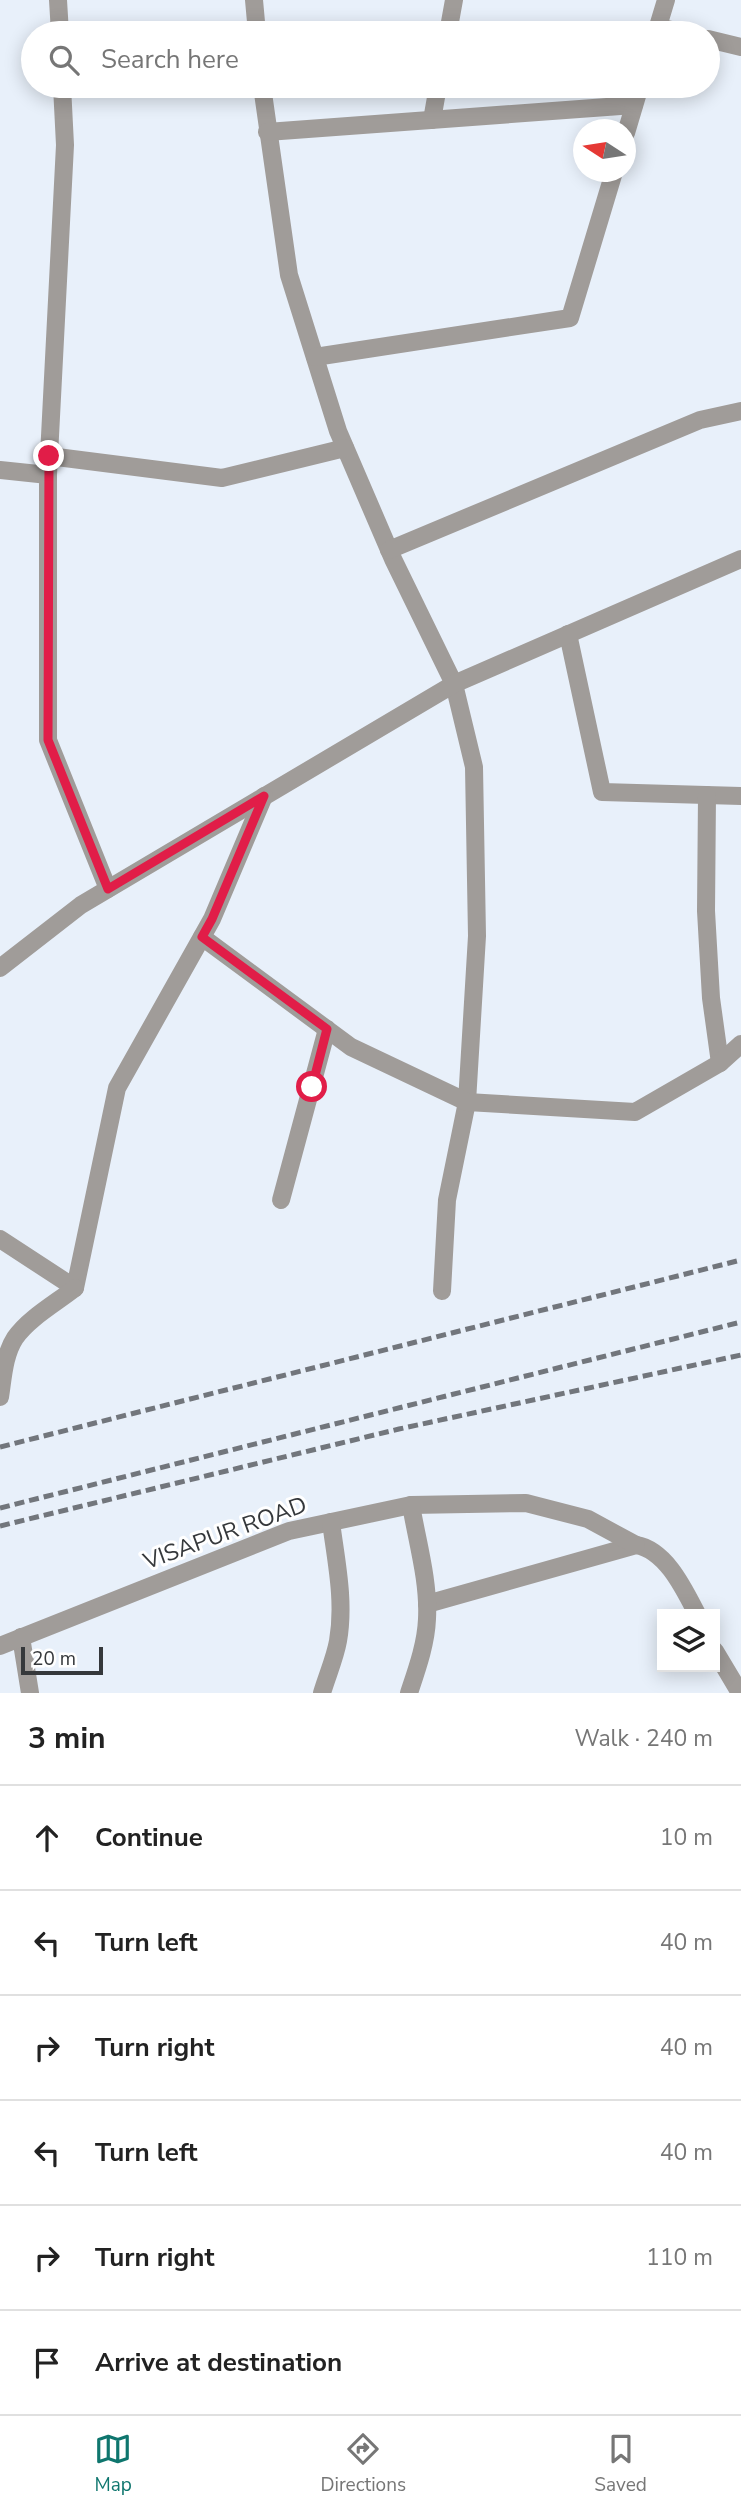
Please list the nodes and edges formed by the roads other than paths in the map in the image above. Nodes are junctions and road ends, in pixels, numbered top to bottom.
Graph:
1 (58, 0) edge
2 (254, 0) edge
3 (454, 0) edge
4 (666, 0) edge
5 (59, 21) edge
6 (256, 21) edge
7 (450, 21) edge
8 (660, 21) edge
9 (720, 42) edge
10 (741, 47) edge
11 (63, 98) edge
12 (263, 98) edge
13 (436, 98) edge
14 (636, 98) edge
15 (634, 105) junction
16 (630, 119) edge
17 (432, 120) junction
18 (267, 132) junction
19 (611, 182) edge
20 (315, 356) junction
21 (741, 411) edge
22 (345, 449) junction
23 (49, 456) junction
24 (0, 470) edge
25 (48, 475) junction
26 (389, 550) junction
27 (741, 558) edge
28 (568, 634) junction
29 (454, 684) junction
30 (707, 795) junction
31 (264, 796) junction
32 (741, 796) edge
33 (108, 889) junction
34 (202, 937) junction
35 (0, 968) edge
36 (327, 1029) junction
37 (741, 1044) edge
38 (720, 1063) junction
39 (467, 1102) junction
40 (281, 1200) dead end
41 (0, 1239) edge
42 (75, 1288) junction
43 (442, 1291) dead end
44 (0, 1397) edge
45 (411, 1505) junction
46 (331, 1522) junction
47 (636, 1545) junction
48 (427, 1604) junction
49 (694, 1609) edge
50 (21, 1637) junction
51 (0, 1646) edge
52 (720, 1659) edge
53 (30, 1693) edge
54 (322, 1693) edge
55 (409, 1693) edge
56 (740, 1693) edge

1 - 5 street
2 - 6 street
3 - 7 street
4 - 8 street
9 - 10 street
11 - 23 street
12 - 18 street
13 - 17 street
14 - 15 street
15 - 16 street
15 - 17 street
17 - 18 street
18 - 20 street
19 - 20 street
20 - 22 street
21 - 26 street
22 - 23 street
22 - 26 street
23 - 25 street
24 - 25 street
25 - 33 street
26 - 29 street
27 - 28 street
28 - 29 street
28 - 30 street
29 - 31 street
29 - 39 street
30 - 32 street
30 - 38 street
31 - 33 street
31 - 34 street
33 - 35 street
34 - 36 street
34 - 42 street
36 - 39 street
36 - 40 street
37 - 38 street
38 - 39 street
39 - 43 street
41 - 42 street
42 - 44 street
45 - 46 street, VISAPUR ROAD
45 - 47 street, VISAPUR ROAD
45 - 48 street
46 - 50 street, VISAPUR ROAD
46 - 54 street
47 - 48 street
47 - 49 street, VISAPUR ROAD
48 - 55 street
50 - 51 street, VISAPUR ROAD
50 - 53 street
52 - 56 street

